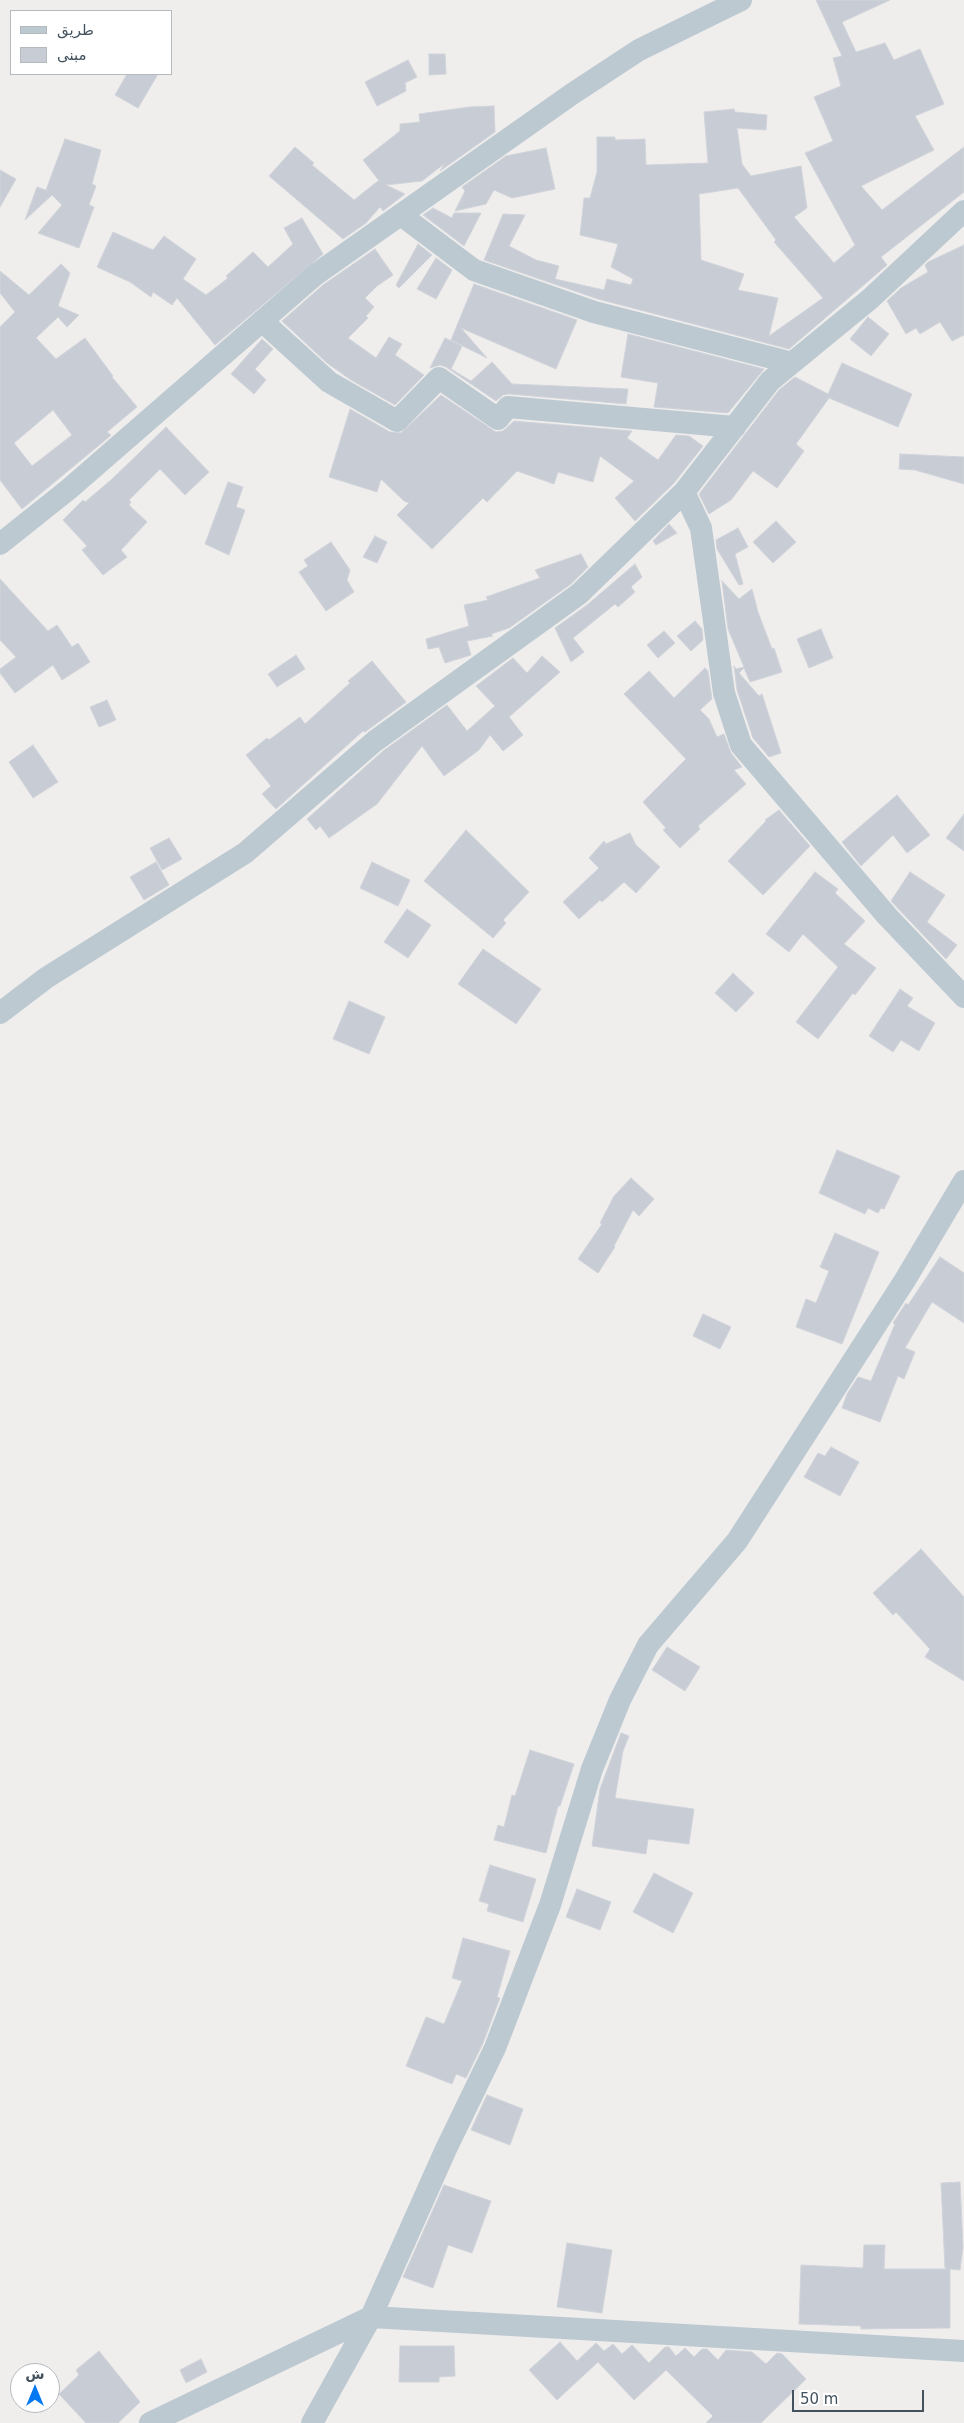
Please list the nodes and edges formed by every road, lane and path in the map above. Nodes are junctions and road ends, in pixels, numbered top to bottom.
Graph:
1 (741, 0) edge
2 (964, 211) edge
3 (401, 215) junction
4 (262, 322) junction
5 (792, 363) junction
6 (735, 427) junction
7 (684, 492) junction
8 (0, 544) edge
9 (964, 996) edge
10 (0, 1013) edge
11 (964, 1181) edge
12 (371, 2317) junction
13 (964, 2351) edge
14 (150, 2423) edge
15 (312, 2423) edge

1 - 3 street
2 - 5 street
3 - 4 street
3 - 5 street
4 - 6 street
4 - 8 street
5 - 6 street
6 - 7 street
7 - 9 street
7 - 10 street
11 - 12 street
12 - 13 street
12 - 14 street
12 - 15 street

